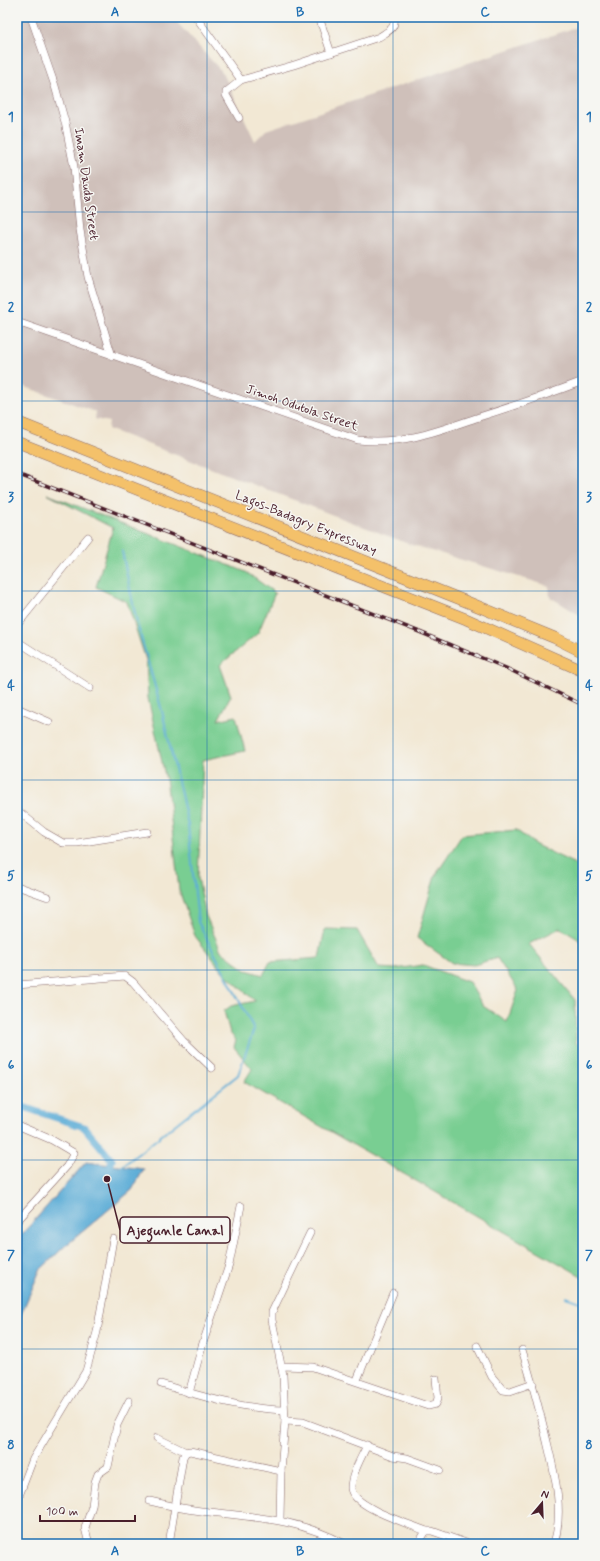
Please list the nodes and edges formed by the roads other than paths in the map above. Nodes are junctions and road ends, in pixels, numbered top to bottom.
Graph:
1 (31, 17) edge
2 (196, 17) edge
3 (319, 17) edge
4 (394, 17) edge
5 (331, 53) junction
6 (241, 80) junction
7 (239, 118) dead end
8 (17, 322) edge
9 (112, 356) junction
10 (583, 381) edge
11 (17, 422) edge
12 (17, 442) edge
13 (88, 537) dead end
14 (17, 625) edge
15 (17, 641) edge
16 (583, 652) edge
17 (583, 671) edge
18 (90, 688) dead end
19 (17, 708) edge
20 (49, 722) dead end
21 (17, 810) edge
22 (147, 832) dead end
23 (17, 886) edge
24 (48, 897) dead end
25 (17, 985) edge
26 (212, 1068) dead end
27 (17, 1126) edge
28 (241, 1206) dead end
29 (17, 1221) edge
30 (310, 1232) dead end
31 (113, 1239) dead end
32 (393, 1293) dead end
33 (477, 1346) dead end
34 (522, 1350) dead end
35 (281, 1366) junction
36 (436, 1379) dead end
37 (357, 1380) junction
38 (532, 1383) junction
39 (161, 1384) dead end
40 (189, 1393) junction
41 (129, 1402) dead end
42 (284, 1410) junction
43 (285, 1421) junction
44 (157, 1438) dead end
45 (367, 1445) junction
46 (186, 1452) junction
47 (440, 1470) dead end
48 (281, 1471) junction
49 (17, 1501) edge
50 (149, 1501) dead end
51 (175, 1506) junction
52 (280, 1520) junction
53 (426, 1531) junction
54 (89, 1544) edge
55 (169, 1544) edge
56 (345, 1544) edge
57 (418, 1544) edge
58 (469, 1544) edge
59 (554, 1544) edge

1 - 9 street, Imam Dauda Street
2 - 6 street
3 - 5 street
4 - 5 street
5 - 6 street
6 - 7 street
8 - 9 street, Jimoh Odutola Street
9 - 10 street, Jimoh Odutola Street
11 - 16 highway, Lagos-Badagry Expressway
12 - 17 highway
13 - 14 street
15 - 18 street
19 - 20 street
21 - 22 street
23 - 24 street
25 - 26 street
27 - 29 street
28 - 40 street
30 - 35 street
31 - 49 street
32 - 37 street
33 - 38 street
34 - 38 street
35 - 37 street
35 - 42 street
36 - 37 street
38 - 59 street
39 - 40 street
40 - 42 street
41 - 54 street
42 - 43 street
43 - 45 street
43 - 48 street
44 - 46 street
45 - 47 street
45 - 53 street
46 - 48 street
46 - 51 street
48 - 52 street
50 - 51 street
51 - 52 street
51 - 55 street
52 - 56 street
53 - 57 street
53 - 58 street

